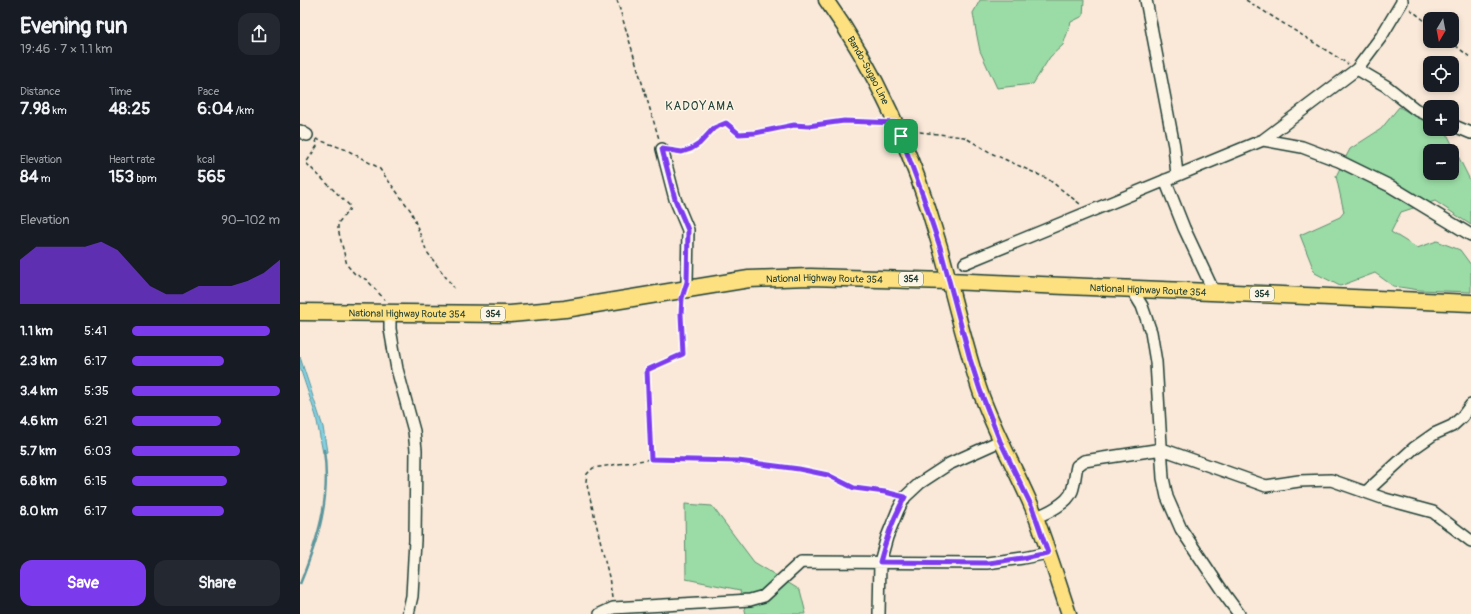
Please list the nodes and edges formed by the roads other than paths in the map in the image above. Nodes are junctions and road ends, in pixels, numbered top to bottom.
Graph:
1 (826, 0) edge
2 (1146, 0) edge
3 (1402, 1) edge
4 (1357, 69) junction
5 (1423, 113) edge
6 (1459, 128) edge
7 (1471, 133) edge
8 (1263, 140) junction
9 (662, 149) road end
10 (1177, 175) junction
11 (1165, 180) junction
12 (1471, 235) edge
13 (965, 262) dead end
14 (948, 281) junction
15 (1131, 288) junction
16 (685, 290) junction
17 (1214, 292) junction
18 (1471, 303) edge
19 (300, 312) edge
20 (390, 313) junction
21 (1471, 405) edge
22 (1000, 441) junction
23 (1162, 449) junction
24 (1366, 492) junction
25 (1035, 517) junction
26 (1471, 541) edge
27 (1048, 553) junction
28 (880, 562) junction
29 (613, 611) edge
30 (408, 614) edge
31 (600, 614) edge
32 (879, 614) edge
33 (1069, 614) edge
34 (1240, 614) edge

1 - 14 main road, Bando-Sugao Line
2 - 10 street
3 - 4 street
4 - 5 street
4 - 8 street
6 - 7 street
8 - 10 street
8 - 12 street
9 - 16 street
10 - 11 street
11 - 13 street
11 - 17 street
14 - 15 highway, National Highway Route 354 / 354
14 - 16 highway, National Highway Route 354 / 354
14 - 22 main road, Bando-Sugao Line
15 - 17 highway, National Highway Route 354 / 354
15 - 23 street
16 - 20 highway, National Highway Route 354 / 354
17 - 18 highway, National Highway Route 354 / 354
19 - 20 highway, National Highway Route 354 / 354
20 - 30 street
21 - 24 street
22 - 25 main road, Bando-Sugao Line
22 - 28 street
23 - 24 street
23 - 25 street
23 - 34 street
24 - 26 street
25 - 27 main road, Bando-Sugao Line
27 - 28 street
27 - 33 main road, Bando-Sugao Line
28 - 29 street
28 - 32 street
29 - 31 street

